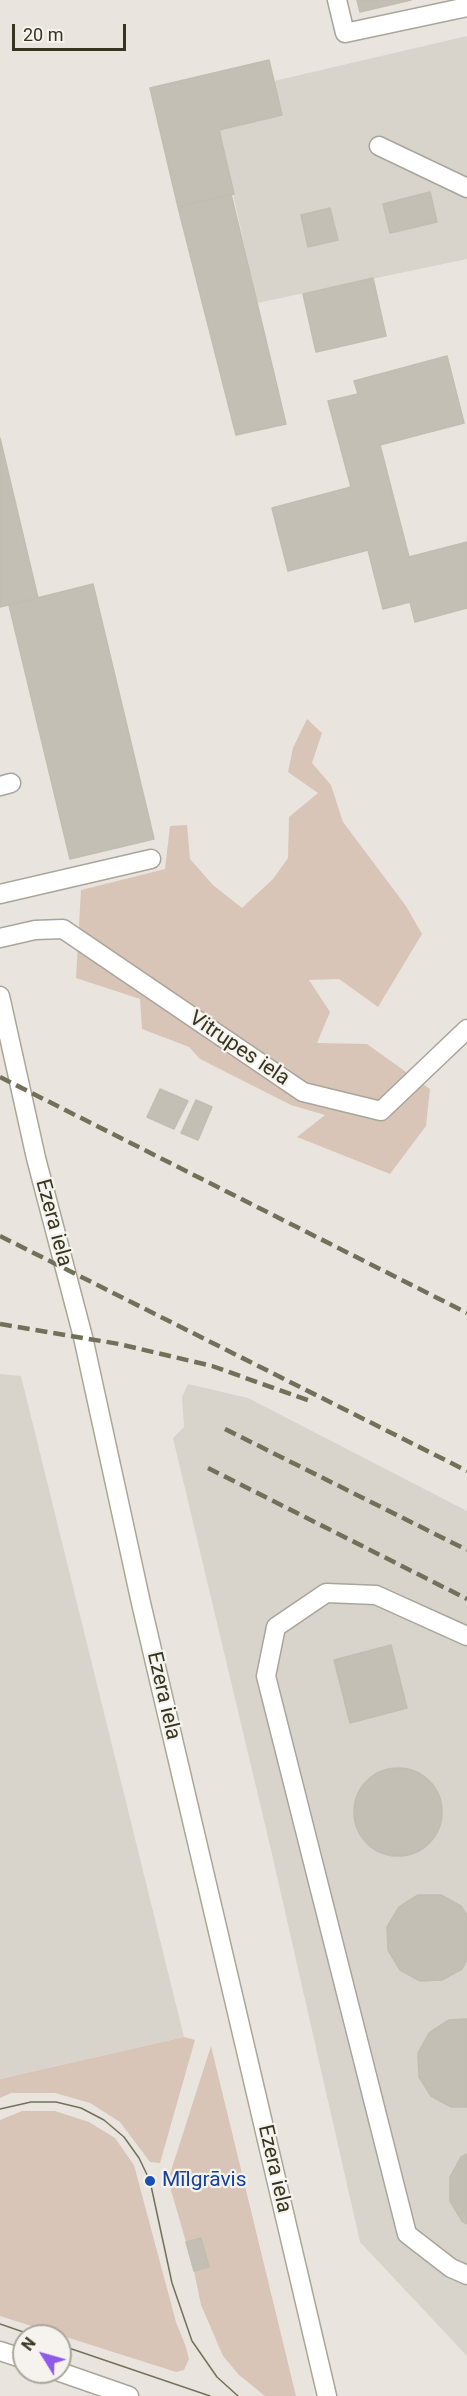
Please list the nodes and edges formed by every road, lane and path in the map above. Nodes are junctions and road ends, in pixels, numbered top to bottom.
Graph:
1 (337, 0) edge
2 (467, 7) edge
3 (379, 146) dead end
4 (467, 188) edge
5 (151, 859) dead end
6 (0, 894) edge
7 (0, 938) edge
8 (0, 996) edge
9 (467, 1029) edge
10 (467, 1635) edge
11 (467, 2275) edge
12 (72, 2376) edge
13 (129, 2396) edge
14 (327, 2396) edge

1 - 2 street
3 - 4 street
5 - 6 street
7 - 9 street, Vitrupes iela
8 - 14 street, Ezera iela
10 - 11 street
12 - 13 street

